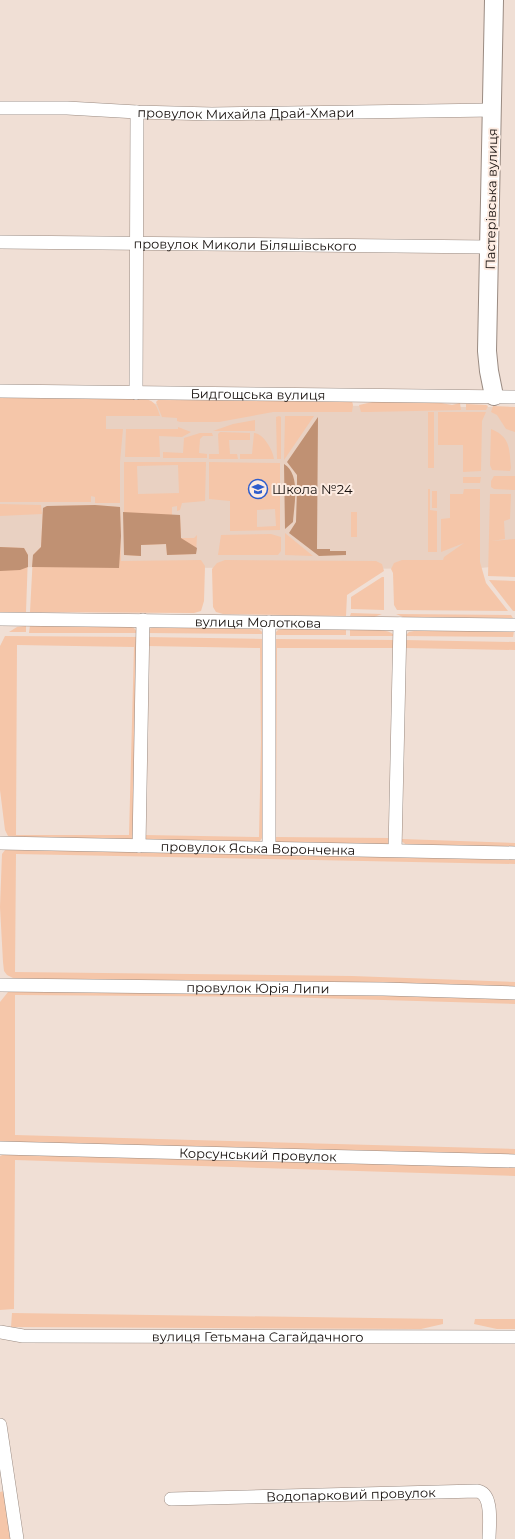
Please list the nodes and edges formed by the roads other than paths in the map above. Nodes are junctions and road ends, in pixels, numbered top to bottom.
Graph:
1 (494, 0) edge
2 (0, 108) edge
3 (493, 110) junction
4 (137, 112) junction
5 (0, 242) edge
6 (136, 244) junction
7 (489, 247) junction
8 (0, 391) edge
9 (136, 393) junction
10 (494, 396) junction
11 (515, 397) edge
12 (0, 619) edge
13 (143, 620) junction
14 (270, 622) junction
15 (400, 624) junction
16 (515, 625) edge
17 (0, 843) edge
18 (139, 846) junction
19 (269, 848) junction
20 (395, 850) junction
21 (515, 853) edge
22 (0, 985) edge
23 (515, 993) edge
24 (0, 1148) edge
25 (515, 1161) edge
26 (0, 1332) edge
27 (515, 1337) edge
28 (0, 1425) edge
29 (4, 1473) edge
30 (171, 1499) dead end
31 (17, 1539) edge
32 (489, 1539) edge

1 - 3 main road, Пастерівська вулиця
2 - 4 street, провулок Михайла Драй-Хмари
3 - 4 street, провулок Михайла Драй-Хмари
3 - 7 main road, Пастерівська вулиця
4 - 6 street
5 - 6 street, провулок Миколи Біляшівського
6 - 7 street, провулок Миколи Біляшівського
6 - 9 street
7 - 10 main road, Пастерівська вулиця
8 - 9 street, Бидгощська вулиця
9 - 10 street, Бидгощська вулиця
10 - 11 street, Бидгощська вулиця
12 - 13 street, вулиця Молоткова
13 - 14 street, вулиця Молоткова
13 - 18 street
14 - 15 street, вулиця Молоткова
14 - 19 street
15 - 16 street, вулиця Молоткова
15 - 20 street
17 - 18 street, провулок Яська Воронченка
18 - 19 street, провулок Яська Воронченка
19 - 20 street, провулок Яська Воронченка
20 - 21 street, провулок Яська Воронченка
22 - 23 street, провулок Юрія Липи
24 - 25 street, Корсунський провулок
26 - 27 street, вулиця Гетьмана Сагайдачного
28 - 29 street
29 - 31 street
30 - 32 street, Водопарковий провулок

